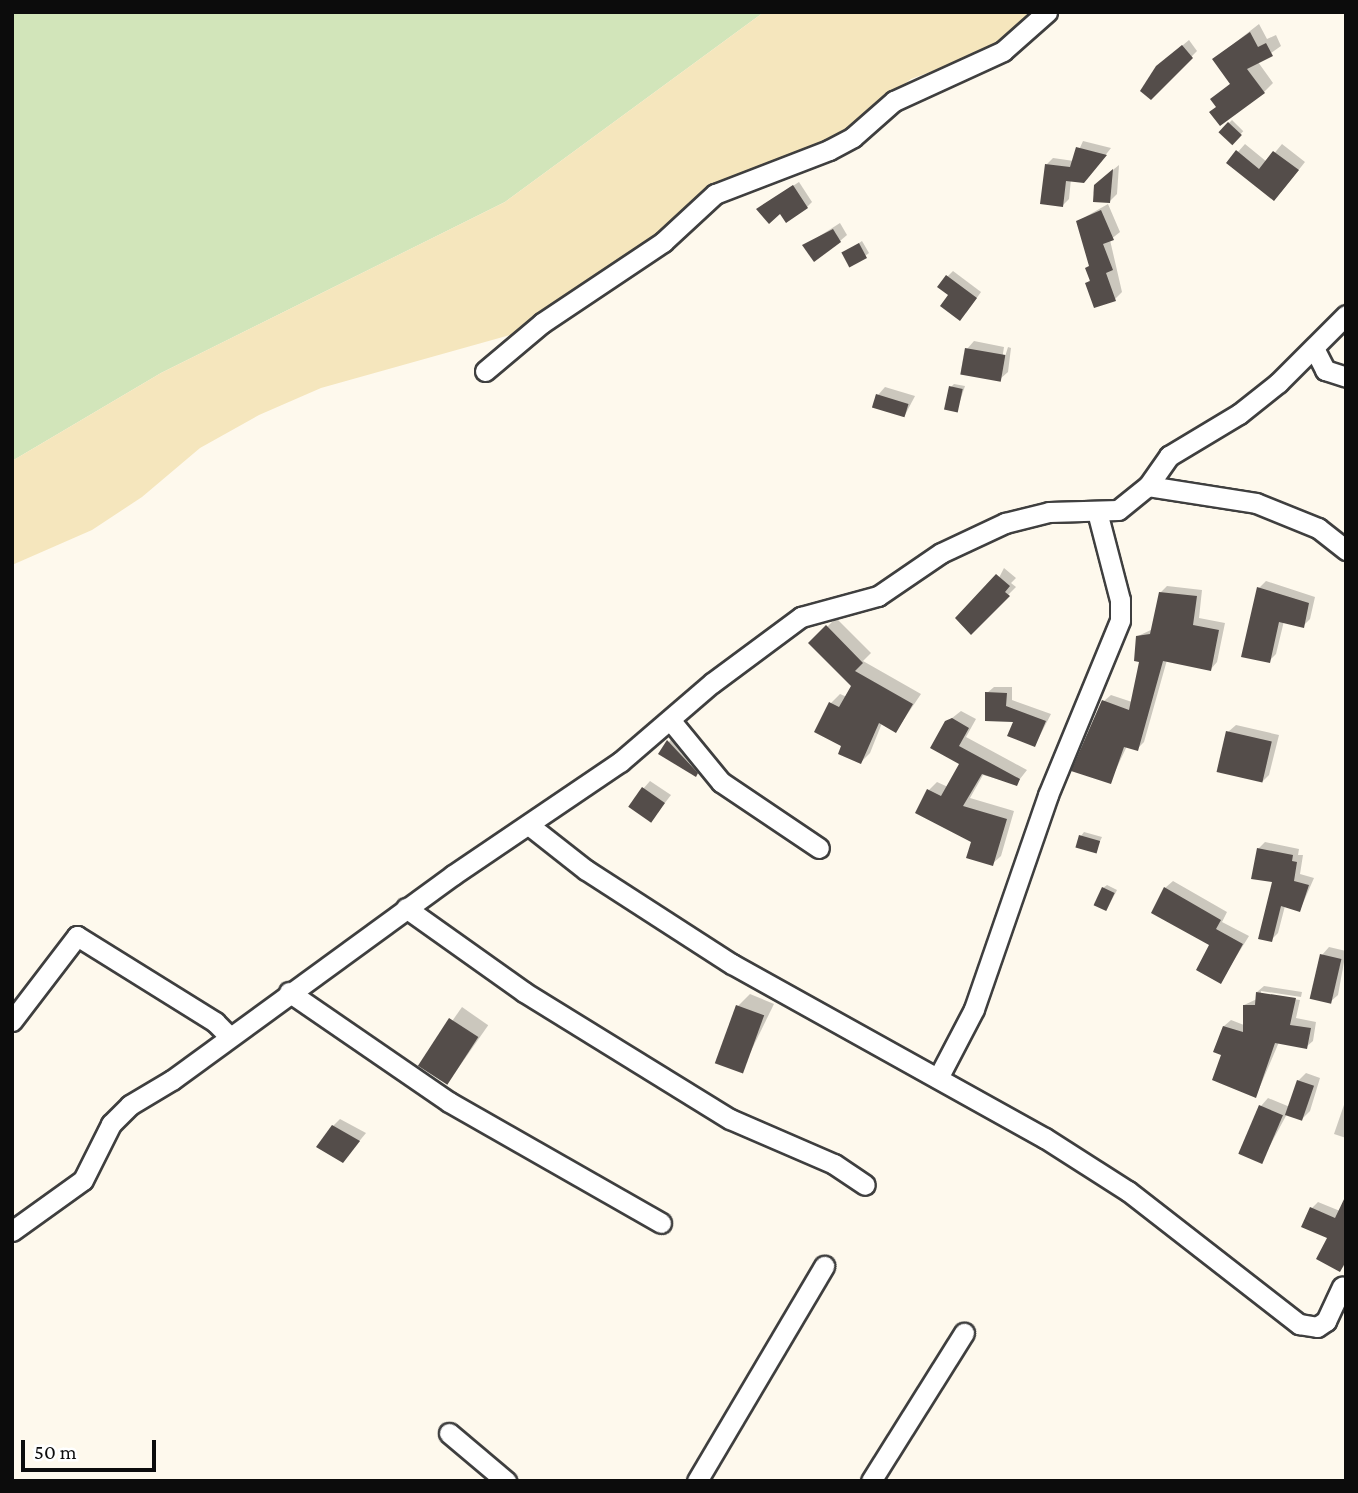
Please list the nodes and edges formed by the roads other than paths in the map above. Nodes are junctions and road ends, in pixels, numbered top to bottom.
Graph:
1 (1047, 12) edge
2 (1346, 315) edge
3 (1314, 348) junction
4 (485, 371) dead end
5 (1346, 377) edge
6 (1148, 486) junction
7 (1097, 512) junction
8 (1346, 550) edge
9 (671, 721) junction
10 (530, 826) junction
11 (819, 848) dead end
12 (406, 908) junction
13 (289, 992) junction
14 (12, 1021) edge
15 (230, 1037) junction
16 (937, 1078) junction
17 (865, 1185) dead end
18 (661, 1223) dead end
19 (12, 1231) edge
20 (824, 1266) dead end
21 (1342, 1286) dead end
22 (964, 1333) dead end
23 (449, 1433) dead end
24 (506, 1481) edge
25 (697, 1481) edge
26 (871, 1481) edge

1 - 4 street
2 - 3 street
3 - 5 street
3 - 6 street
6 - 7 street
6 - 8 street
7 - 9 street
7 - 16 street
9 - 10 street
9 - 11 street
10 - 12 street
10 - 16 street
12 - 13 street
12 - 17 street
13 - 15 street
13 - 18 street
14 - 15 street
15 - 19 street
16 - 21 street
20 - 25 street
22 - 26 street
23 - 24 street

